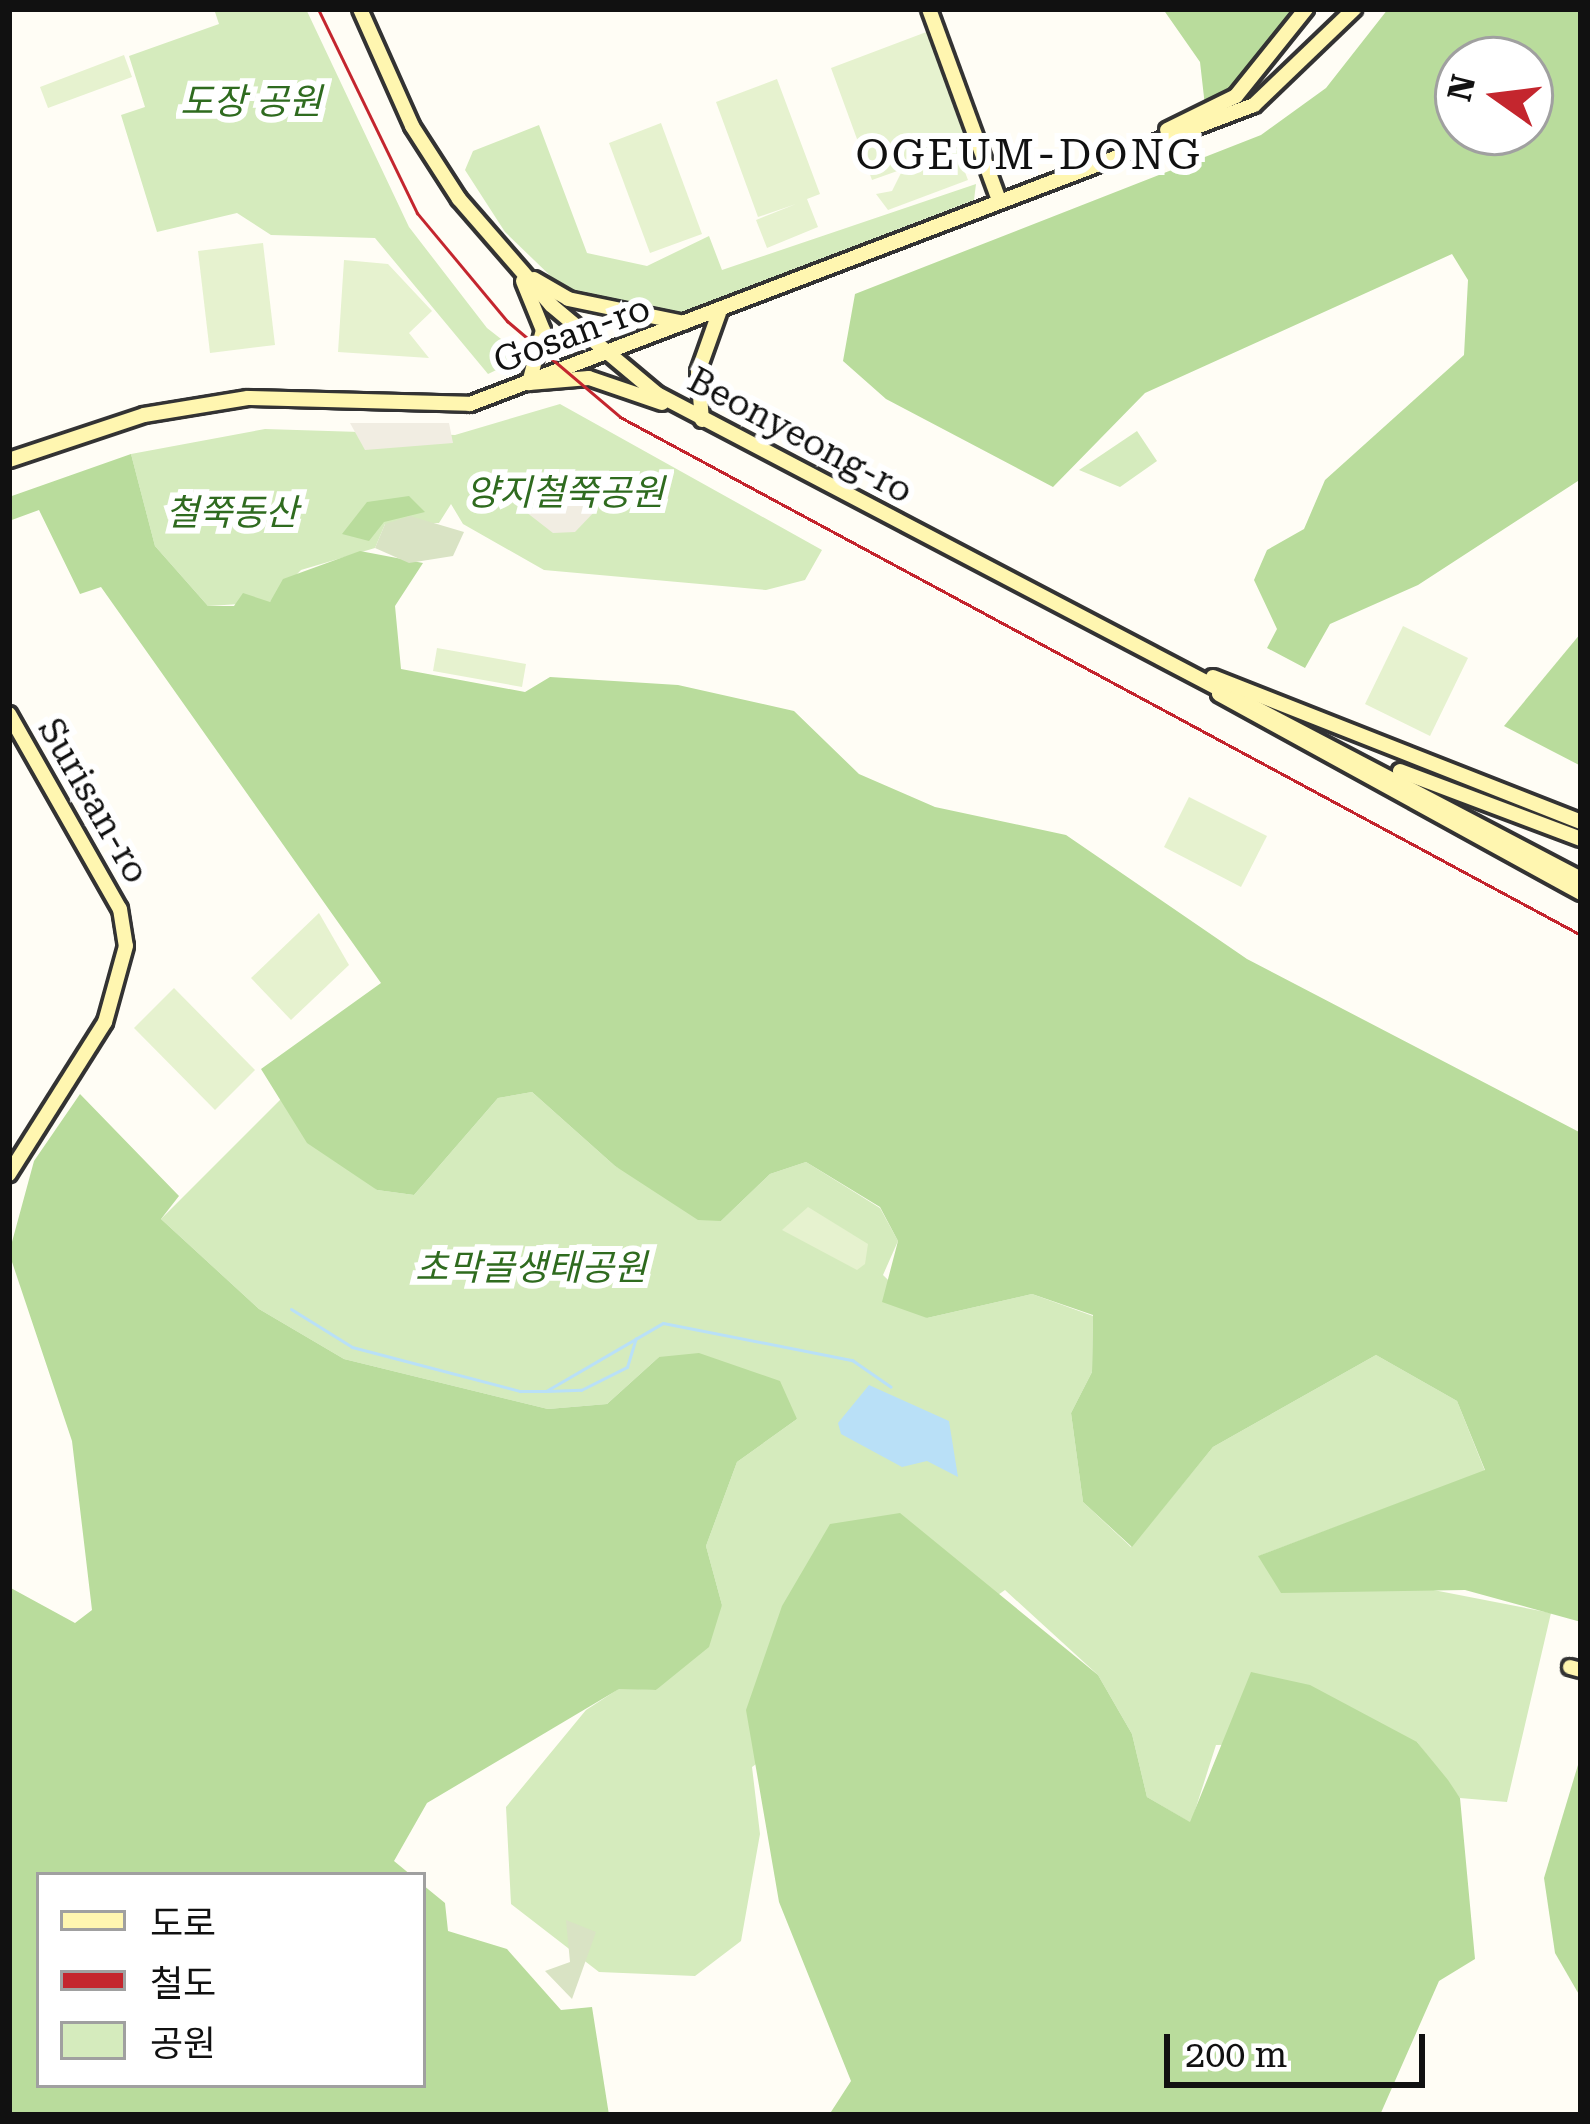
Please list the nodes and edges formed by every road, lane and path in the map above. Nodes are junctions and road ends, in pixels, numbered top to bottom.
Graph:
1 (360, 9) edge
2 (929, 9) edge
3 (1306, 9) edge
4 (1354, 9) edge
5 (1130, 148) junction
6 (999, 200) junction
7 (519, 271) junction
8 (719, 313) junction
9 (690, 323) junction
10 (606, 356) junction
11 (529, 383) junction
12 (684, 411) junction
13 (702, 420) junction
14 (9, 460) edge
15 (1185, 670) junction
16 (9, 714) edge
17 (1356, 754) junction
18 (1581, 822) edge
19 (1581, 839) edge
20 (1581, 879) edge
21 (1581, 892) edge
22 (9, 1174) edge

1 - 7 street, Beonyeong-ro
2 - 6 street
3 - 5 street, Gosan-ro
4 - 5 street, Gosan-ro
5 - 6 street, Gosan-ro
6 - 8 street, Gosan-ro
7 - 9 street
7 - 10 street, Beonyeong-ro
7 - 11 street
8 - 9 street, Gosan-ro
8 - 13 street
9 - 10 street, Gosan-ro
10 - 11 street, Gosan-ro
10 - 12 street, Beonyeong-ro
11 - 12 street
11 - 14 street, Gosan-ro
12 - 13 street, Beonyeong-ro
13 - 15 street, Beonyeong-ro
15 - 17 street, Beonyeong-ro
15 - 18 street
15 - 21 street
16 - 22 street, Surisan-ro
17 - 19 street, Beonyeong-ro
17 - 20 street, Beonyeong-ro

